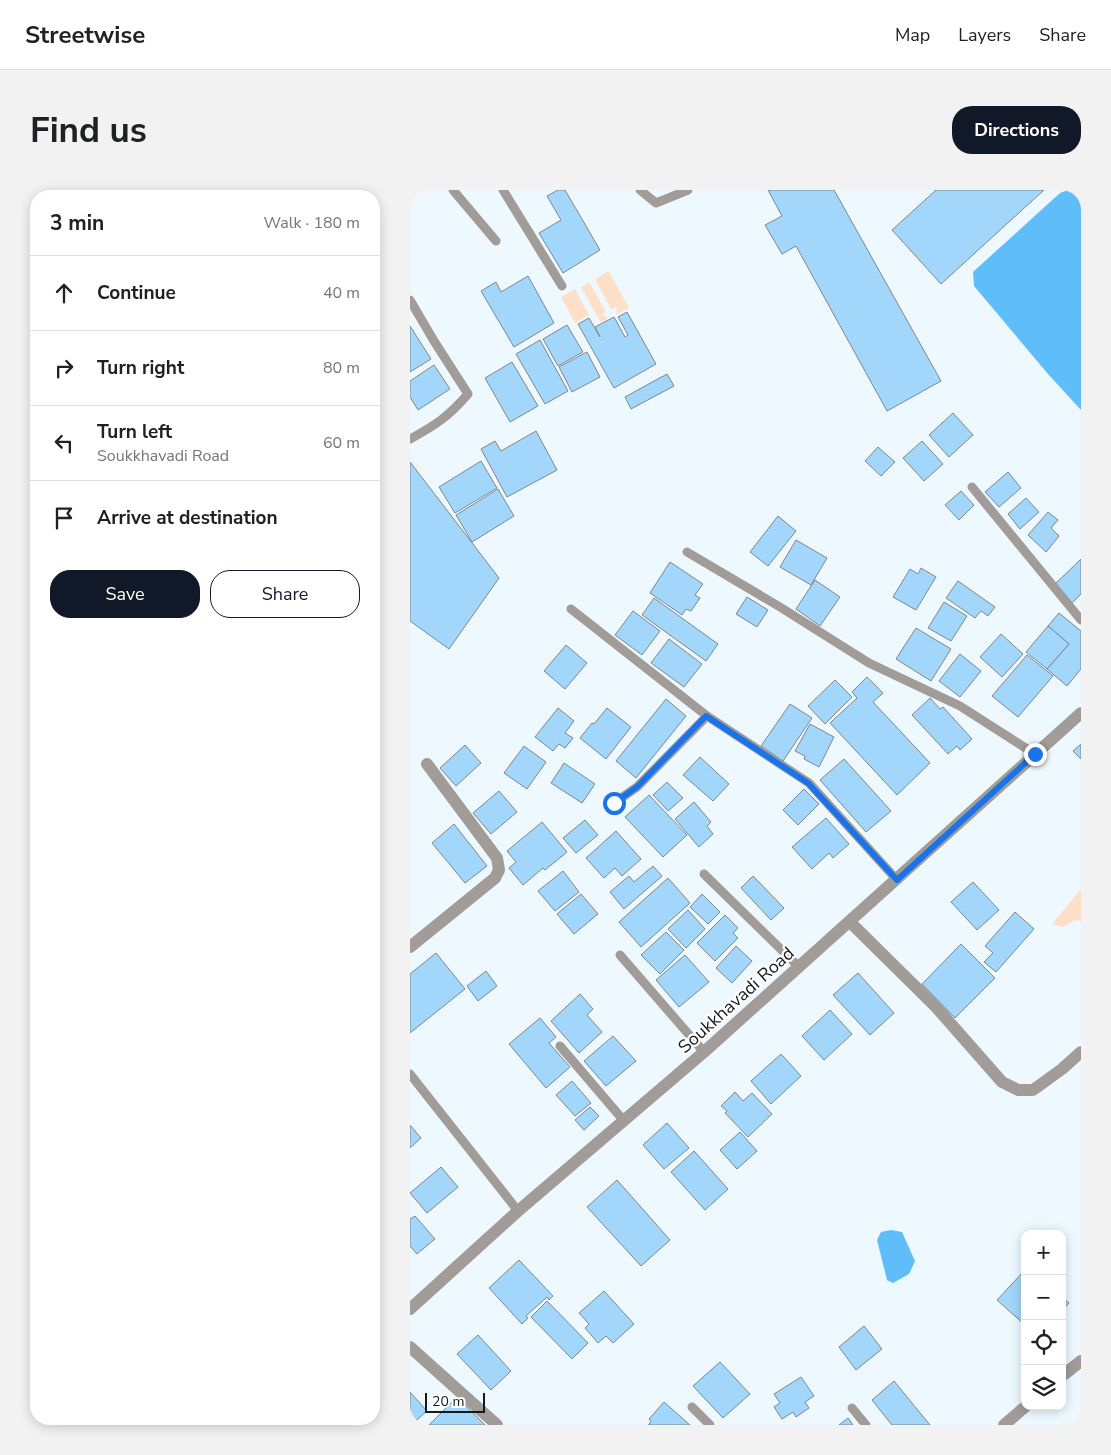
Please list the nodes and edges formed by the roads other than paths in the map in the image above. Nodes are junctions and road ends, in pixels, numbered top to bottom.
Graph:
1 (453, 190) edge
2 (503, 190) edge
3 (640, 190) edge
4 (688, 190) edge
5 (496, 241) dead end
6 (562, 286) dead end
7 (410, 300) edge
8 (410, 438) edge
9 (972, 487) dead end
10 (687, 552) dead end
11 (571, 609) dead end
12 (1081, 620) edge
13 (1081, 712) edge
14 (706, 716) junction
15 (1035, 754) junction
16 (426, 764) dead end
17 (614, 803) dead end
18 (704, 874) dead end
19 (897, 880) junction
20 (850, 922) junction
21 (410, 947) edge
22 (620, 955) dead end
23 (800, 967) junction
24 (560, 1046) dead end
25 (704, 1052) junction
26 (1081, 1052) edge
27 (410, 1074) edge
28 (624, 1121) junction
29 (518, 1211) junction
30 (410, 1309) edge
31 (410, 1347) edge
32 (1081, 1361) edge
33 (1066, 1373) edge
34 (692, 1407) dead end
35 (852, 1408) dead end
36 (1021, 1410) edge
37 (497, 1425) edge
38 (710, 1425) edge
39 (866, 1425) edge
40 (1004, 1425) edge

1 - 5 lane
2 - 6 lane
3 - 4 lane
7 - 8 lane
9 - 12 lane
10 - 15 lane
11 - 14 lane
13 - 15 street, Soukkhavadi Road
14 - 17 lane
14 - 19 lane
15 - 19 street, Soukkhavadi Road
16 - 21 street
18 - 23 lane
19 - 20 street, Soukkhavadi Road
20 - 23 street, Soukkhavadi Road
20 - 26 street
22 - 25 lane
23 - 25 street, Soukkhavadi Road
24 - 28 lane
25 - 28 street, Soukkhavadi Road
27 - 29 lane
28 - 29 street, Soukkhavadi Road
29 - 30 street, Soukkhavadi Road
31 - 37 street
32 - 33 street
34 - 38 lane
35 - 39 lane
36 - 40 street

